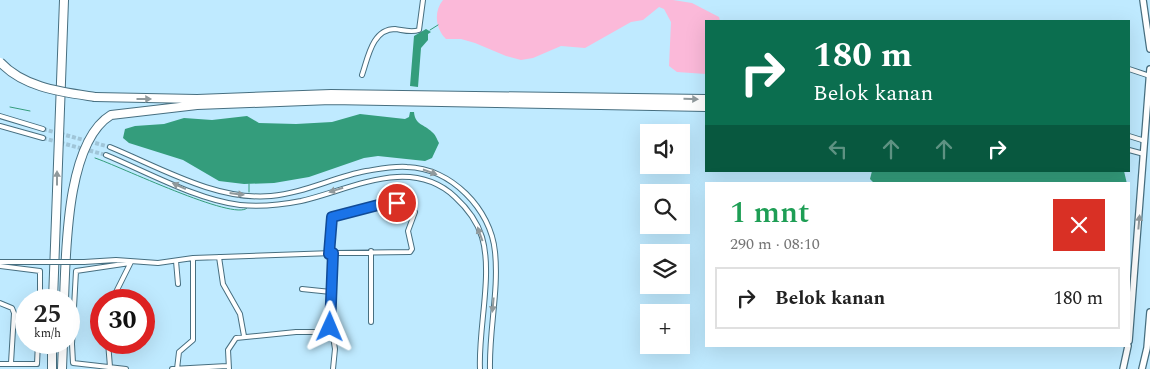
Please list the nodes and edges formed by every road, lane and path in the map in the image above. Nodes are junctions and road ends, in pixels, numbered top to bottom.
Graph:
1 (64, 0) edge
2 (423, 0) edge
3 (1143, 0) edge
4 (1150, 49) edge
5 (0, 62) edge
6 (1130, 69) edge
7 (1150, 69) edge
8 (362, 74) dead end
9 (1150, 76) edge
10 (705, 99) edge
11 (705, 107) edge
12 (0, 116) edge
13 (0, 126) edge
14 (43, 129) tunnel mouth
15 (1130, 136) edge
16 (43, 138) tunnel mouth
17 (1148, 141) edge
18 (110, 147) tunnel mouth
19 (1130, 150) edge
20 (1147, 154) edge
21 (106, 155) tunnel mouth
22 (382, 169) junction
23 (383, 178) junction
24 (371, 251) junction
25 (331, 253) junction
26 (193, 258) junction
27 (219, 258) junction
28 (176, 261) junction
29 (0, 262) edge
30 (131, 262) junction
31 (0, 266) edge
32 (178, 284) dead end
33 (40, 289) edge
34 (53, 289) edge
35 (64, 289) edge
36 (118, 289) edge
37 (302, 289) dead end
38 (331, 292) junction
39 (0, 303) edge
40 (1150, 312) edge
41 (371, 322) dead end
42 (331, 324) junction
43 (1130, 330) edge
44 (244, 336) junction
45 (1128, 347) edge
46 (37, 354) edge
47 (52, 354) edge
48 (62, 354) edge
49 (109, 354) edge
50 (10, 363) junction
51 (0, 364) edge
52 (110, 367) junction
53 (228, 367) edge
54 (8, 369) edge
55 (52, 369) edge
56 (62, 369) edge
57 (126, 369) edge
58 (172, 369) edge
59 (177, 369) edge
60 (333, 369) edge
61 (480, 369) edge
62 (490, 369) edge
63 (1122, 369) edge
64 (1142, 369) edge

34 -> 1 highway
2 - 8 street
3 - 4 main road
5 -> 10 highway, bridge
6 - 9 street
7 - 9 main road
9 - 17 main road
11 - 35 highway
12 - 14 street
13 - 16 street
15 - 17 street
17 - 20 main road
18 -> 22 street
19 - 20 street
43 -> 20 main road
23 -> 21 street
22 - 23 street
22 -> 62 street
61 -> 23 street
24 - 25 street
24 - 25 street
24 - 41 street
25 - 27 street
25 - 38 street
26 - 27 street
26 - 28 street
26 - 59 street
27 - 44 street
28 - 30 street
28 - 32 street
29 - 30 street, bridge
30 - 36 street
30 - 52 street
31 - 33 street
37 - 38 street
38 - 42 street
39 - 50 street
40 - 64 main road
42 - 44 street
42 - 60 street
44 - 53 street
45 - 63 main road
46 - 50 street
47 - 55 highway
48 - 56 highway
49 - 52 street
50 - 51 street
50 - 54 street
52 - 57 street
53 - 59 street
58 - 59 street

